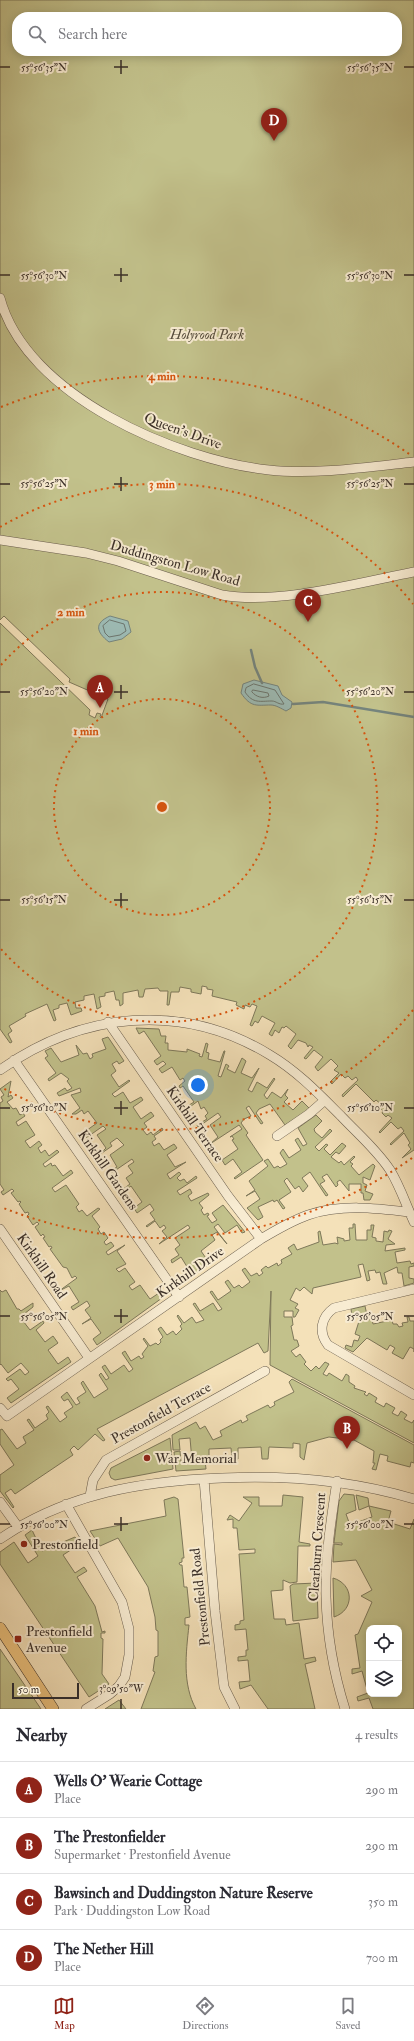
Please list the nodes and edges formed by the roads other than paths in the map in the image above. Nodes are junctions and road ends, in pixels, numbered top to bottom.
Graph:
1 (0, 298) edge
2 (414, 462) edge
3 (0, 540) edge
4 (414, 572) edge
5 (108, 1022) junction
6 (14, 1060) junction
7 (0, 1070) edge
8 (325, 1100) junction
9 (277, 1136) dead end
10 (409, 1212) junction
11 (414, 1222) edge
12 (0, 1229) edge
13 (261, 1239) junction
14 (414, 1289) edge
15 (179, 1297) junction
16 (89, 1358) junction
17 (265, 1371) dead end
18 (414, 1395) edge
19 (0, 1408) edge
20 (204, 1479) junction
21 (337, 1481) junction
22 (90, 1496) junction
23 (414, 1499) edge
24 (0, 1502) edge
25 (66, 1504) junction
26 (18, 1527) junction
27 (0, 1539) edge
28 (0, 1628) edge
29 (53, 1709) edge
30 (86, 1709) edge
31 (235, 1709) edge
32 (345, 1709) edge

1 - 2 street, Queen's Drive
3 - 4 street, Duddingston Low Road
5 - 6 street
5 - 8 street
5 - 13 street, Kirkhill Terrace
6 - 7 street
6 - 15 street, Kirkhill Gardens
8 - 9 street
8 - 10 street
10 - 11 street
10 - 13 street, Kirkhill Drive
12 - 16 street, Kirkhill Road
13 - 15 street, Kirkhill Drive
14 - 18 street
15 - 16 street, Kirkhill Drive
16 - 19 street, Kirkhill Drive
17 - 22 street, Prestonfield Terrace
20 - 21 street
20 - 22 street
20 - 31 street, Prestonfield Road
21 - 23 street
21 - 32 street, Clearburn Crescent
22 - 25 street
24 - 26 street
25 - 26 street
25 - 30 street
26 - 27 street
28 - 29 main road

